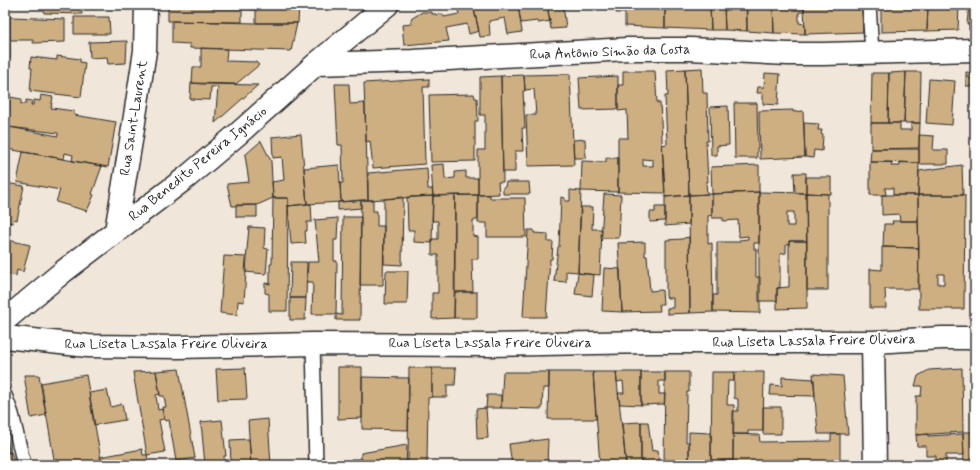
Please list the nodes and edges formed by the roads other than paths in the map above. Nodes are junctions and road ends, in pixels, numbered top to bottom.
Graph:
1 (146, 5) edge
2 (387, 5) edge
3 (869, 5) edge
4 (975, 50) edge
5 (872, 53) junction
6 (316, 64) junction
7 (116, 231) junction
8 (5, 320) edge
9 (5, 336) edge
10 (975, 338) edge
11 (872, 342) junction
12 (313, 344) junction
13 (5, 395) edge
14 (24, 465) edge
15 (316, 465) edge
16 (875, 465) edge

1 - 7 street, Rua Saint-Laurent
2 - 6 street, Rua Benedito Pereira Ignácio
3 - 5 lane
4 - 5 street, Rua Antônio Simão da Costa
5 - 6 street, Rua Antônio Simão da Costa
6 - 7 street, Rua Benedito Pereira Ignácio
7 - 8 street, Rua Benedito Pereira Ignácio
9 - 12 street, Rua Liseta Lassala Freire Oliveira
10 - 11 street, Rua Liseta Lassala Freire Oliveira
11 - 12 street, Rua Liseta Lassala Freire Oliveira
11 - 16 street
12 - 15 lane
13 - 14 lane

